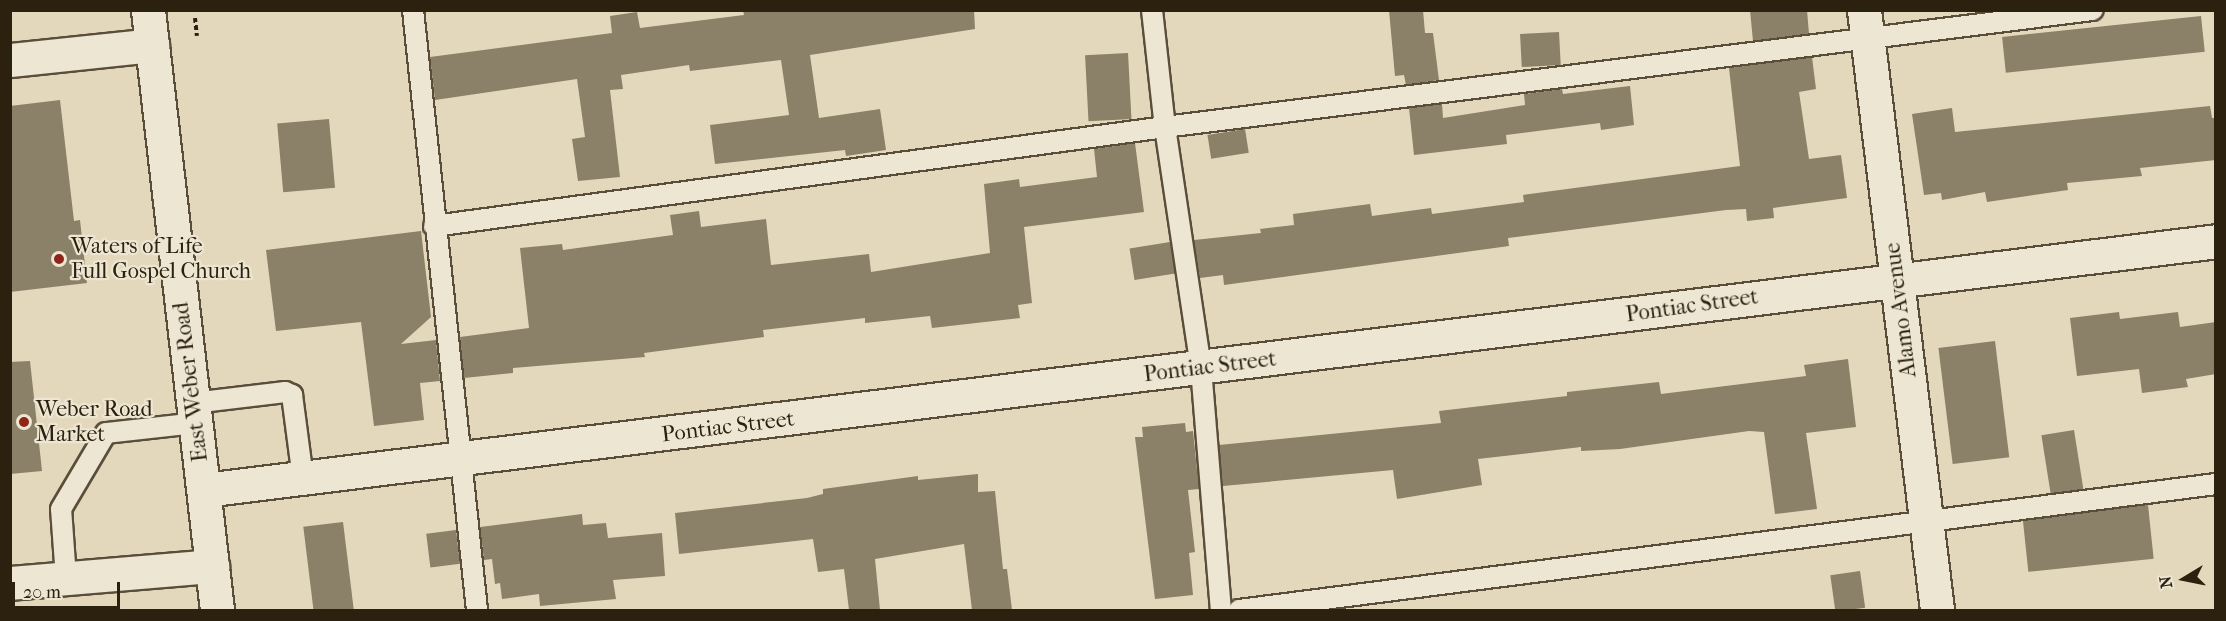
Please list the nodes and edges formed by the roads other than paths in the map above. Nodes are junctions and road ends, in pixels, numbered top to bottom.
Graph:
1 (148, 10) edge
2 (413, 10) edge
3 (1152, 10) edge
4 (2093, 10) edge
5 (1866, 25) edge
6 (152, 45) junction
7 (10, 60) edge
8 (1165, 127) junction
9 (434, 226) junction
10 (2216, 241) edge
11 (1897, 279) junction
12 (1201, 368) junction
13 (195, 413) junction
14 (458, 459) junction
15 (303, 478) junction
16 (2216, 484) edge
17 (204, 490) junction
18 (1926, 519) junction
19 (212, 566) junction
20 (66, 578) junction
21 (10, 583) edge
22 (218, 610) edge
23 (477, 610) edge
24 (1221, 610) edge
25 (1239, 610) edge
26 (1937, 610) edge

1 - 6 street, East Weber Road
2 - 9 lane
3 - 8 lane
4 - 5 lane
5 - 8 lane
5 - 11 street, Alamo Avenue
6 - 7 street
6 - 13 street, East Weber Road
8 - 9 lane
8 - 12 lane
9 - 14 lane
10 - 11 street, Pontiac Street
11 - 12 street, Pontiac Street
11 - 18 street, Alamo Avenue
12 - 14 street, Pontiac Street
12 - 24 lane
13 - 15 lane
13 - 17 street, East Weber Road
13 - 20 lane
14 - 15 street, Pontiac Street
14 - 23 lane
15 - 17 street, Pontiac Street
16 - 18 lane
17 - 19 street, East Weber Road
18 - 25 lane
18 - 26 street, Alamo Avenue
19 - 20 street
19 - 22 street, East Weber Road
20 - 21 street

